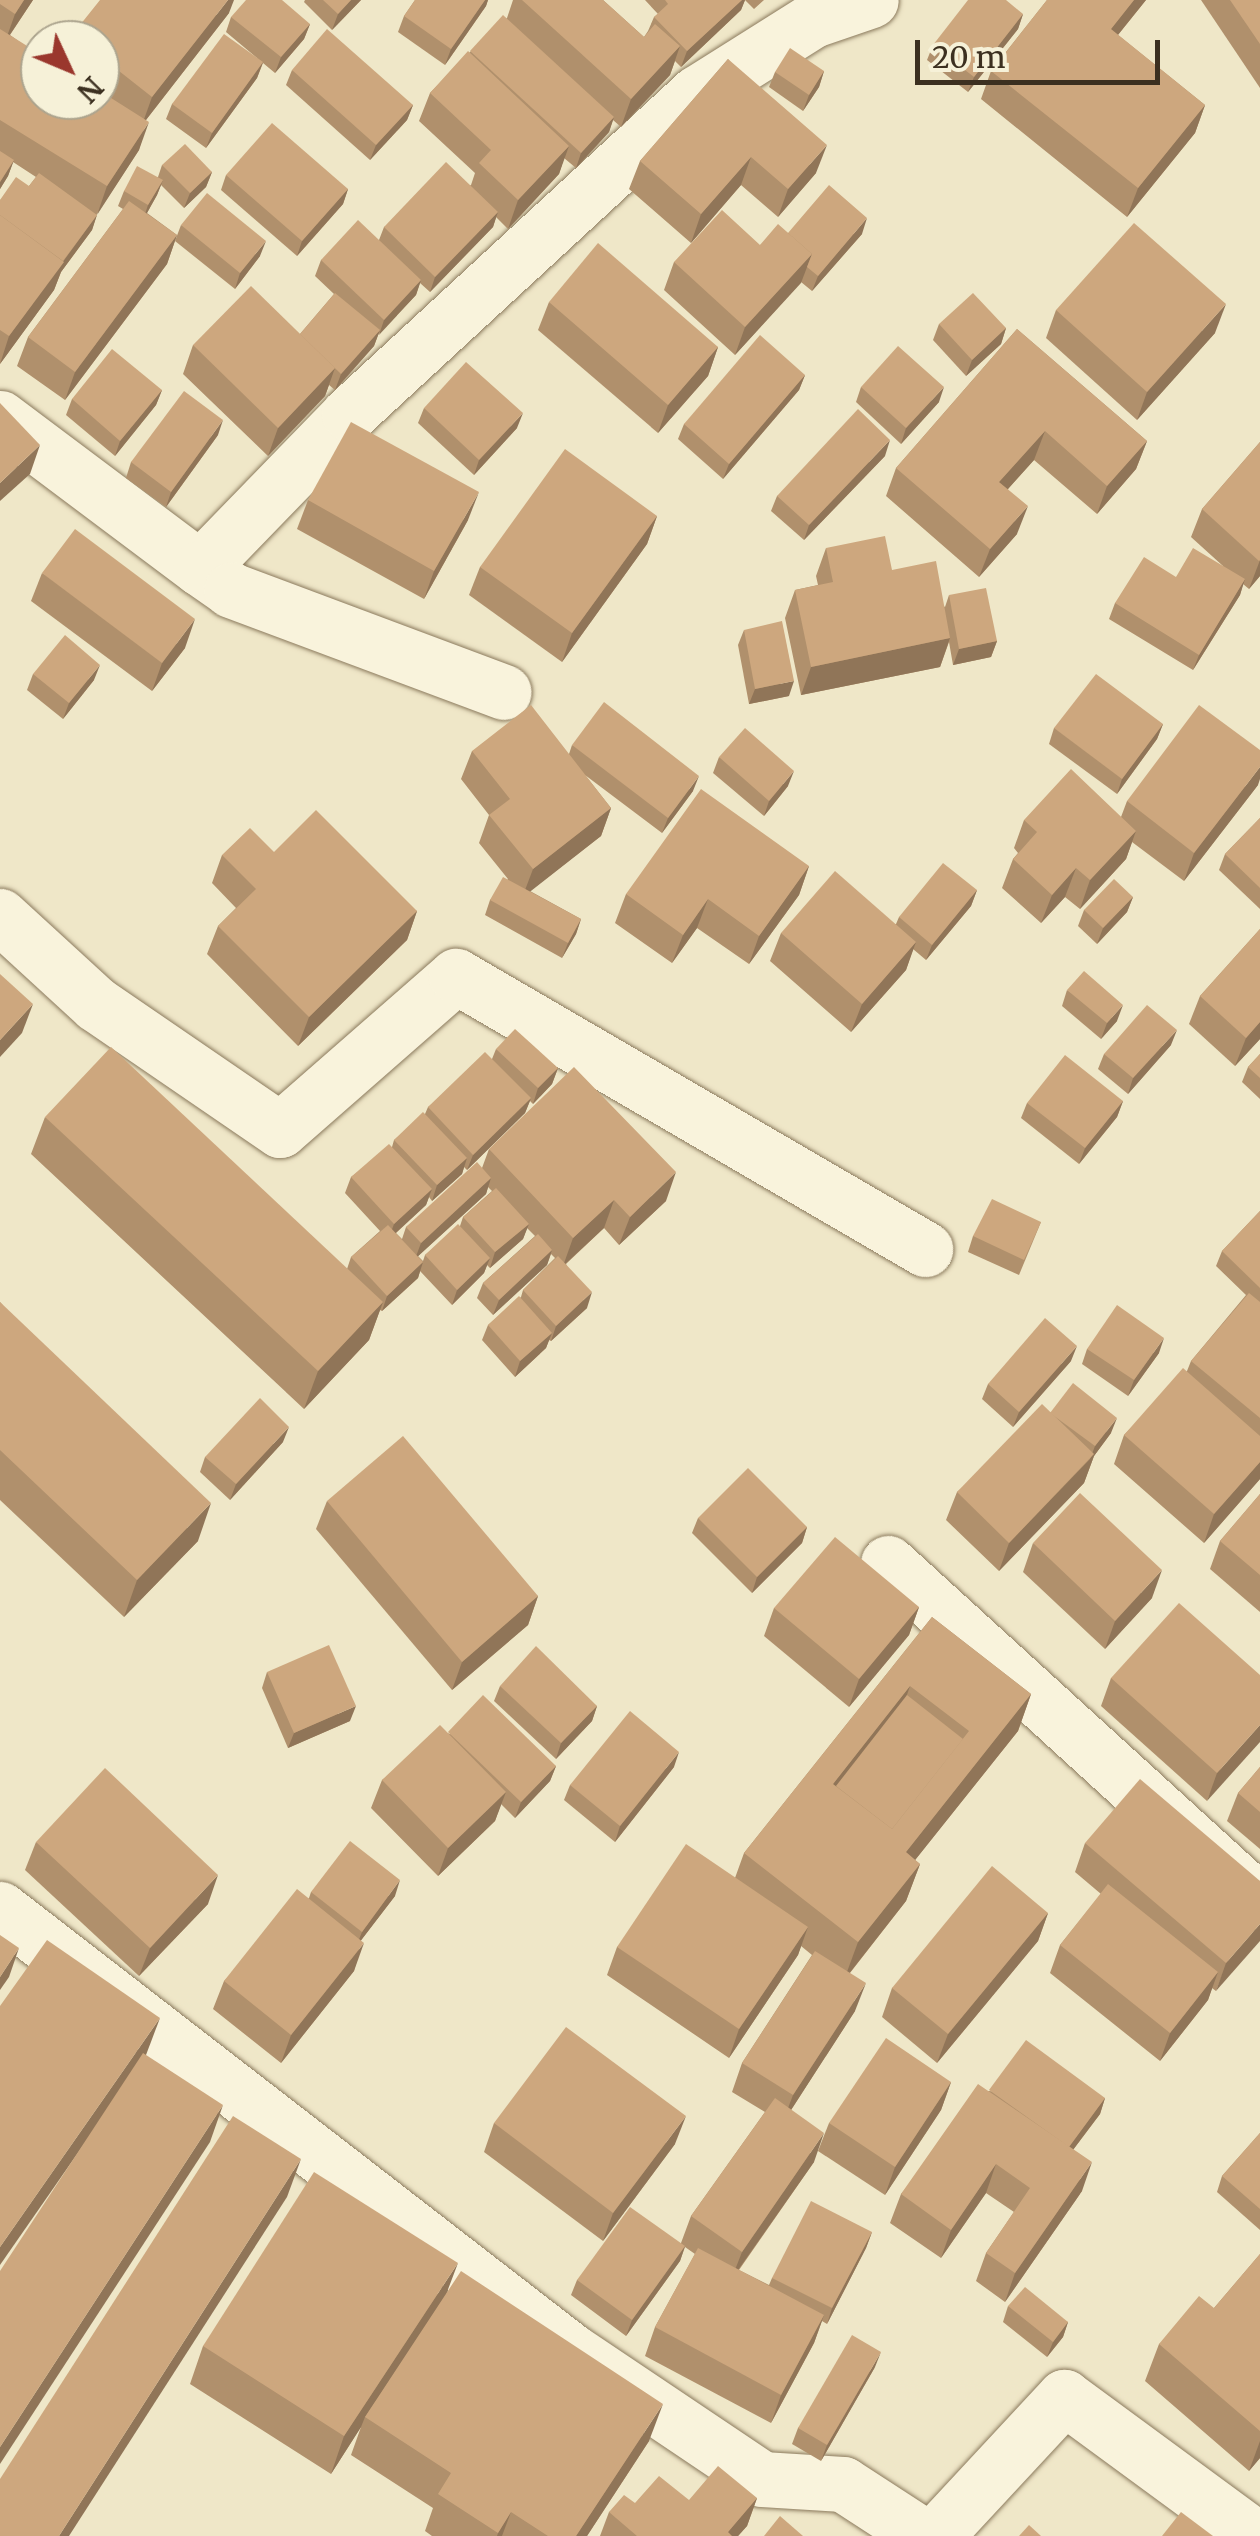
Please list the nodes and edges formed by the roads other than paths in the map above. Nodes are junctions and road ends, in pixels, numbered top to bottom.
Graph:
1 (871, 0) edge
2 (0, 418) edge
3 (200, 568) junction
4 (504, 692) dead end
5 (0, 916) edge
6 (925, 1249) dead end
7 (888, 1563) dead end
8 (1260, 1902) edge
9 (0, 1908) edge
10 (923, 2536) edge
11 (935, 2536) edge
12 (1253, 2536) edge

1 - 3 street
2 - 3 street
3 - 4 street
5 - 6 street
7 - 8 street
9 - 10 street
11 - 12 street

